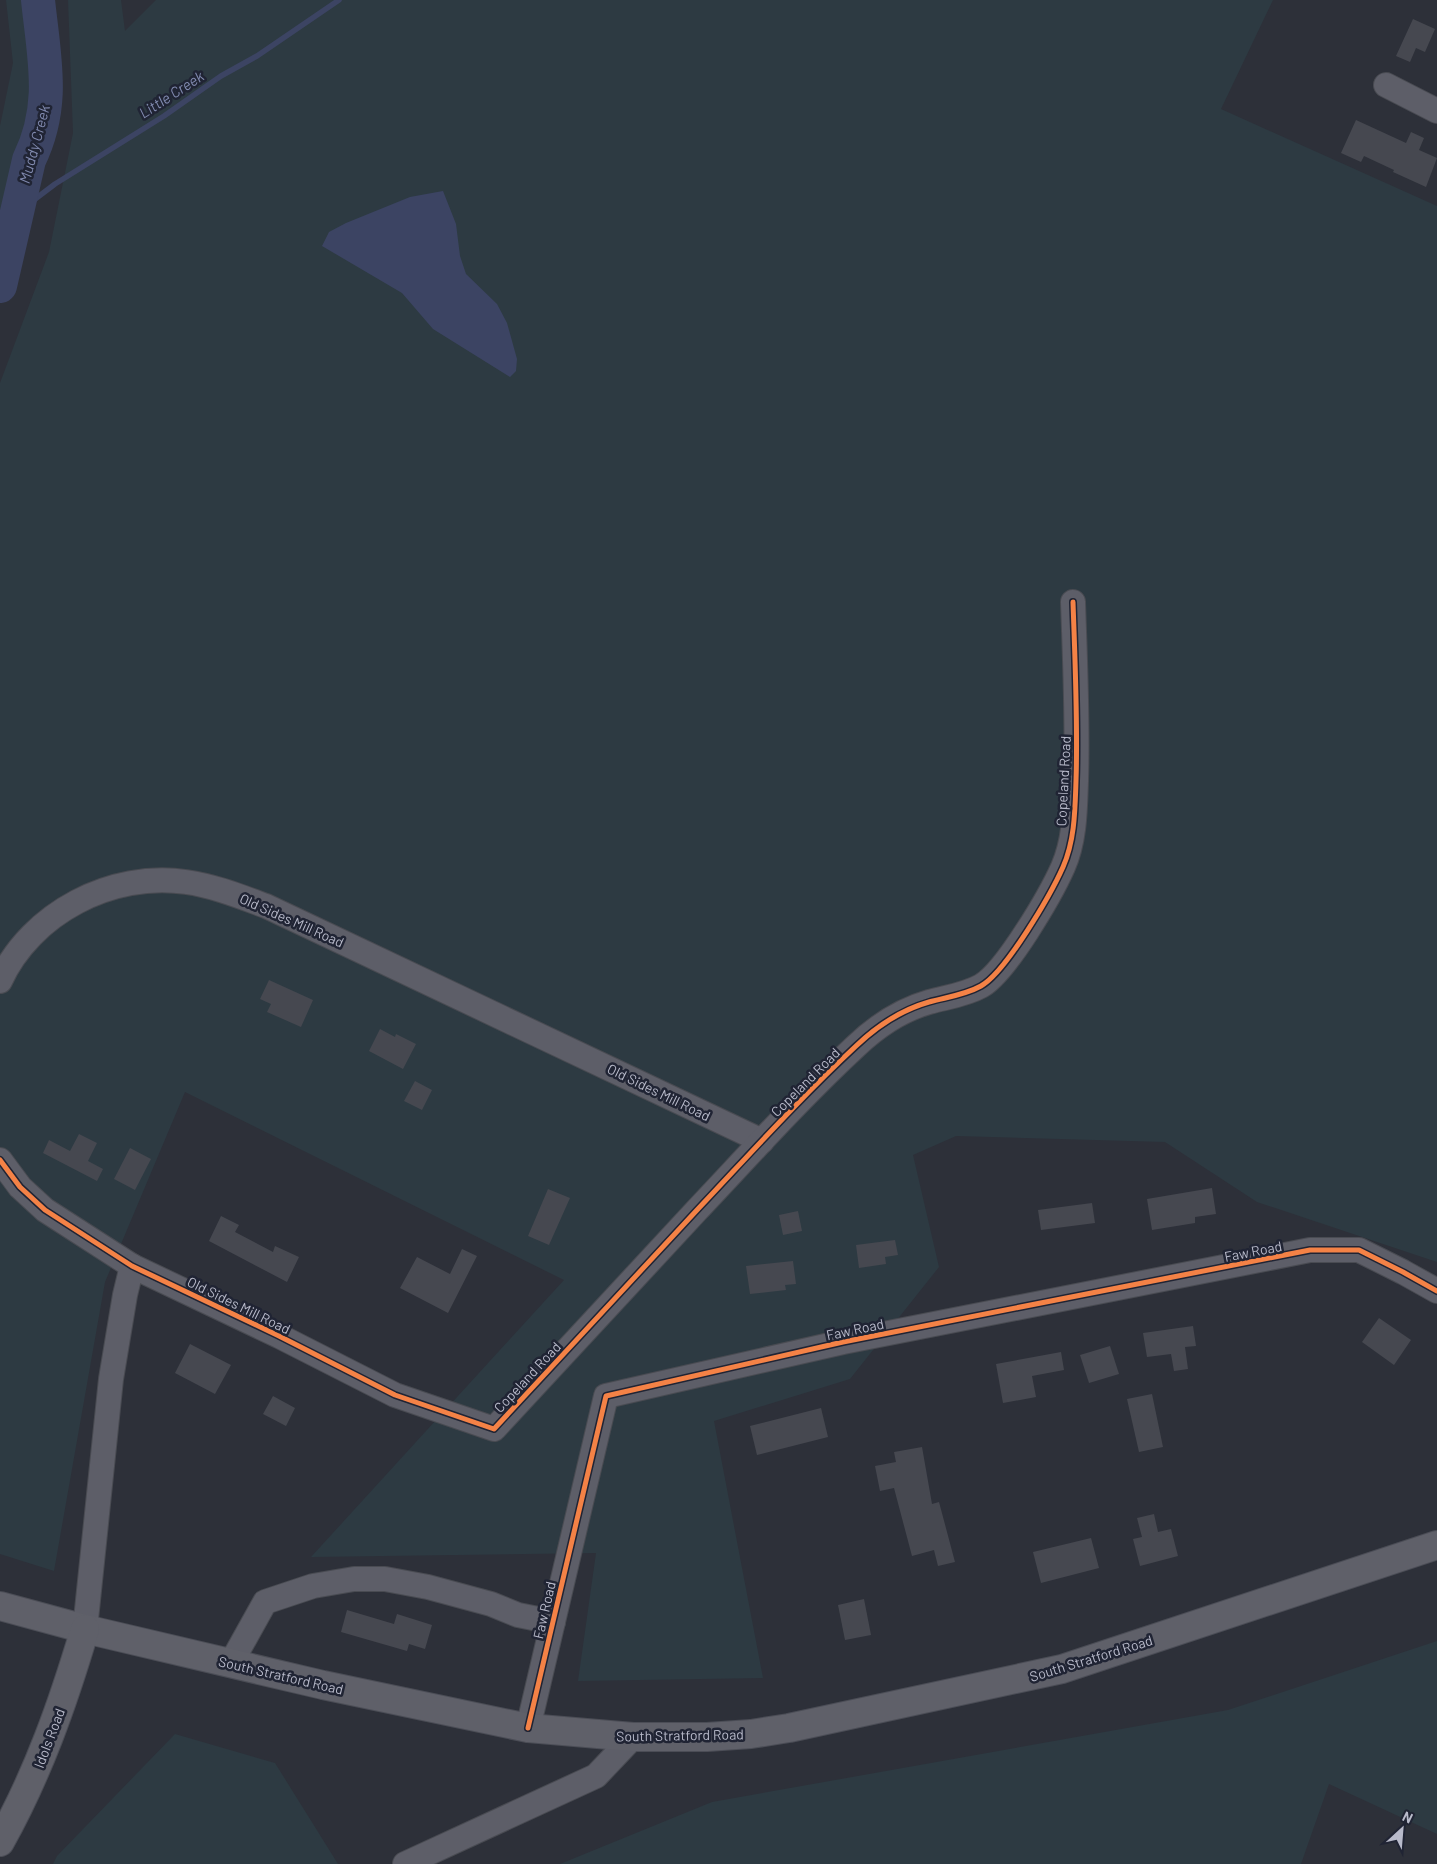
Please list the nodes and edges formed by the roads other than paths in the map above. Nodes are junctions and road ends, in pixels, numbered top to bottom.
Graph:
1 (1386, 85) dead end
2 (1434, 104) edge
3 (1073, 602) dead end
4 (0, 981) edge
5 (762, 1141) junction
6 (0, 1160) edge
7 (132, 1266) junction
8 (1437, 1291) edge
9 (494, 1429) joint
10 (1437, 1545) edge
11 (0, 1606) edge
12 (553, 1622) junction
13 (85, 1629) junction
14 (230, 1663) junction
15 (528, 1728) junction
16 (633, 1737) junction
17 (0, 1842) edge
18 (405, 1864) edge

1 - 2 street
3 - 5 street, Copeland Road
4 - 5 street, Old Sides Mill Road
5 - 9 street, Copeland Road
6 - 7 street, Old Sides Mill Road
7 - 9 street, Old Sides Mill Road
7 - 13 street
8 - 12 street, Faw Road
10 - 16 main road, South Stratford Road
11 - 13 main road, South Stratford Road
12 - 14 street
12 - 15 street, Faw Road
13 - 14 main road, South Stratford Road
13 - 17 main road, Idols Road
14 - 15 main road, South Stratford Road
15 - 16 main road, South Stratford Road
16 - 18 street

